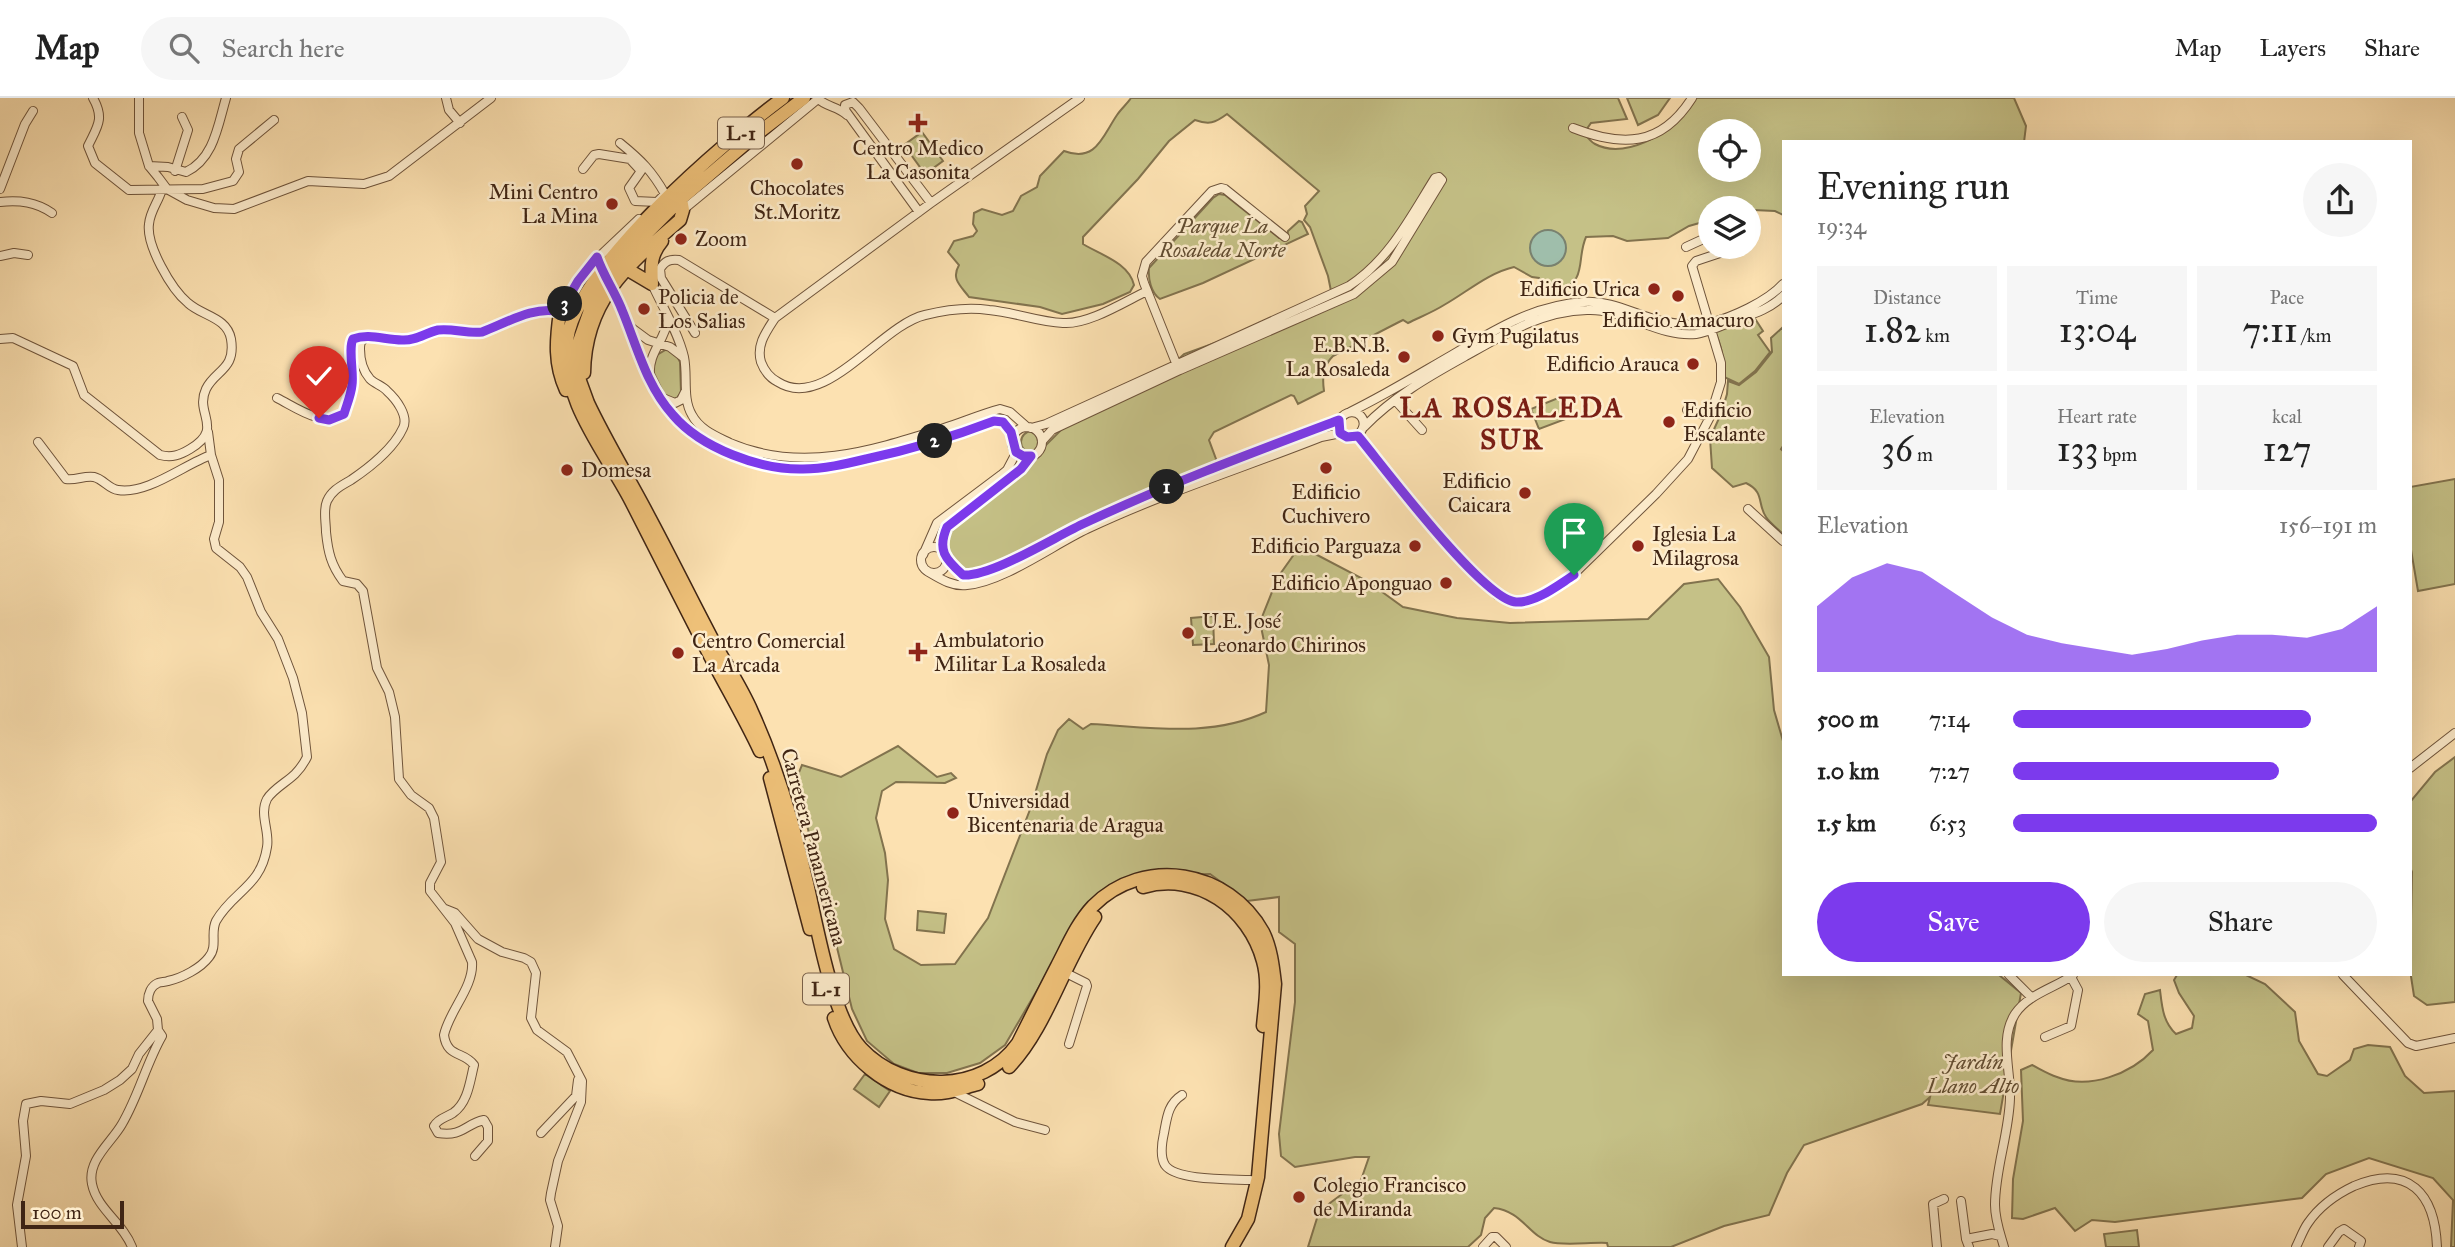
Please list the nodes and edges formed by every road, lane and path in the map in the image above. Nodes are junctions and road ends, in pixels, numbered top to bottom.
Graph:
1 (93, 98) edge
2 (139, 98) edge
3 (226, 98) edge
4 (446, 98) edge
5 (491, 98) edge
6 (783, 98) edge
7 (804, 98) edge
8 (858, 98) edge
9 (1080, 98) edge
10 (1692, 98) edge
11 (818, 99) edge
12 (859, 108) junction
13 (33, 111) dead end
14 (182, 117) dead end
15 (851, 118) junction
16 (274, 120) dead end
17 (460, 122) junction
18 (1573, 128) dead end
19 (620, 143) dead end
20 (888, 147) junction
21 (879, 156) junction
22 (149, 166) junction
23 (699, 168) junction
24 (583, 169) dead end
25 (176, 171) junction
26 (0, 189) edge
27 (165, 189) junction
28 (661, 198) junction
29 (635, 201) junction
30 (0, 202) edge
31 (931, 203) junction
32 (681, 210) junction
33 (919, 212) junction
34 (52, 213) dead end
35 (639, 219) junction
36 (1284, 237) dead end
37 (1698, 242) edge
38 (1686, 247) dead end
39 (29, 255) dead end
40 (0, 256) edge
41 (1704, 259) edge
42 (598, 260) junction
43 (625, 268) junction
44 (652, 284) junction
45 (1782, 285) edge
46 (1147, 291) junction
47 (1782, 297) edge
48 (1313, 307) junction
49 (560, 312) junction
50 (775, 318) junction
51 (668, 320) junction
52 (629, 326) junction
53 (1709, 327) junction
54 (695, 333) dead end
55 (364, 338) junction
56 (0, 339) edge
57 (659, 344) junction
58 (685, 359) junction
59 (1178, 367) junction
60 (650, 380) junction
61 (686, 390) junction
62 (656, 391) junction
63 (277, 398) dead end
64 (1395, 400) junction
65 (583, 405) junction
66 (1687, 410) dead end
67 (1350, 412) junction
68 (1081, 413) junction
69 (1710, 417) junction
70 (1339, 420) junction
71 (1029, 427) junction
72 (1364, 427) junction
73 (1422, 430) dead end
74 (208, 432) junction
75 (1340, 433) junction
76 (1358, 436) junction
77 (1042, 441) junction
78 (38, 442) dead end
79 (1013, 444) junction
80 (211, 455) junction
81 (1031, 456) junction
82 (1748, 509) dead end
83 (1782, 540) edge
84 (941, 549) junction
85 (923, 555) junction
86 (947, 559) junction
87 (927, 571) junction
88 (2455, 733) edge
89 (2412, 766) edge
90 (445, 909) junction
91 (1064, 972) junction
92 (2010, 976) edge
93 (2072, 976) edge
94 (2344, 976) edge
95 (2032, 998) junction
96 (158, 1030) junction
97 (2045, 1037) dead end
98 (2455, 1038) edge
99 (1069, 1044) dead end
100 (579, 1073) junction
101 (952, 1091) junction
102 (1182, 1095) dead end
103 (1045, 1130) dead end
104 (541, 1133) dead end
105 (475, 1156) dead end
106 (1250, 1180) junction
107 (1944, 1199) dead end
108 (1961, 1200) dead end
109 (2000, 1236) junction
110 (1968, 1243) edge
111 (2360, 1245) edge
112 (1231, 1246) edge
113 (22, 1247) edge
114 (132, 1247) edge
115 (555, 1247) edge
116 (1483, 1247) edge
117 (1506, 1247) edge
118 (1937, 1247) edge
119 (2004, 1247) edge
120 (2296, 1247) edge
121 (2328, 1247) edge
122 (2437, 1247) edge

1 - 27 street
2 - 22 street
3 - 25 street
4 - 17 street
5 - 17 street
6 - 23 main road, Carretera Panamericana / L-1
7 - 32 main road, Carretera Panamericana / L-1
8 - 12 street
9 - 31 street
10 - 18 street
11 - 15 street
11 - 32 street
12 - 15 street
12 - 20 street
13 - 26 street
14 - 25 street
15 - 21 street
16 - 27 street
17 - 27 street
19 - 28 street
20 - 21 street
20 - 31 street
21 - 33 street
22 - 25 street
22 - 27 street
23 - 28 main road
23 - 65 main road, Carretera Panamericana / L-1
24 - 29 street
27 - 74 street
28 - 29 street
28 - 35 street
29 - 35 street
30 - 34 street
31 - 33 street
32 - 43 main road, L-1
32 - 44 main road
32 - 65 main road, Carretera Panamericana / L-1
33 - 50 street
35 - 42 street
36 - 46 street
37 - 38 street
39 - 40 street
41 - 53 street
42 - 49 street
42 - 52 street, bridge
43 - 44 main road
43 - 65 main road, L-1
44 - 51 street
45 - 53 street
46 - 50 street
46 - 59 street
47 - 53 street
48 - 48 street
48 - 59 street
49 - 55 street
49 - 65 main road
50 - 54 street
51 - 57 street
51 - 58 street
52 - 57 street
52 - 60 street
53 - 64 street
53 - 67 street
53 - 69 street
55 - 63 street
55 - 90 street
56 - 74 street
57 - 58 street
57 - 60 street
58 - 61 street
59 - 68 street
60 - 62 street
61 - 62 street
61 - 71 street
62 - 79 street
64 - 72 street
64 - 73 street
65 - 101 main road, Carretera Panamericana / L-1
65 - 112 main road, Carretera Panamericana / L-1
66 - 69 street
67 - 70 street
67 - 72 street
68 - 71 street
68 - 77 street
69 - 76 street
70 - 75 street
70 - 86 street
71 - 77 street
71 - 79 street
72 - 76 street
74 - 80 street
75 - 76 street
75 - 87 street
77 - 81 street
78 - 80 street
79 - 81 street
79 - 85 street
80 - 96 street
81 - 84 street
82 - 83 street
84 - 85 street
84 - 86 street
85 - 87 street
86 - 87 street
88 - 89 street
90 - 100 street
90 - 105 street
91 - 99 street
91 - 101 main road, Carretera Panamericana / L-1
91 - 106 main road, Carretera Panamericana / L-1
92 - 95 street
93 - 95 street
93 - 97 street
94 - 98 street
95 - 109 street
96 - 113 street
96 - 114 street
100 - 104 street
100 - 115 street
101 - 103 street
102 - 106 street
106 - 112 main road, Carretera Panamericana / L-1
107 - 118 street
108 - 110 street
109 - 110 street
109 - 119 street
111 - 121 street
116 - 117 street
120 - 122 street

